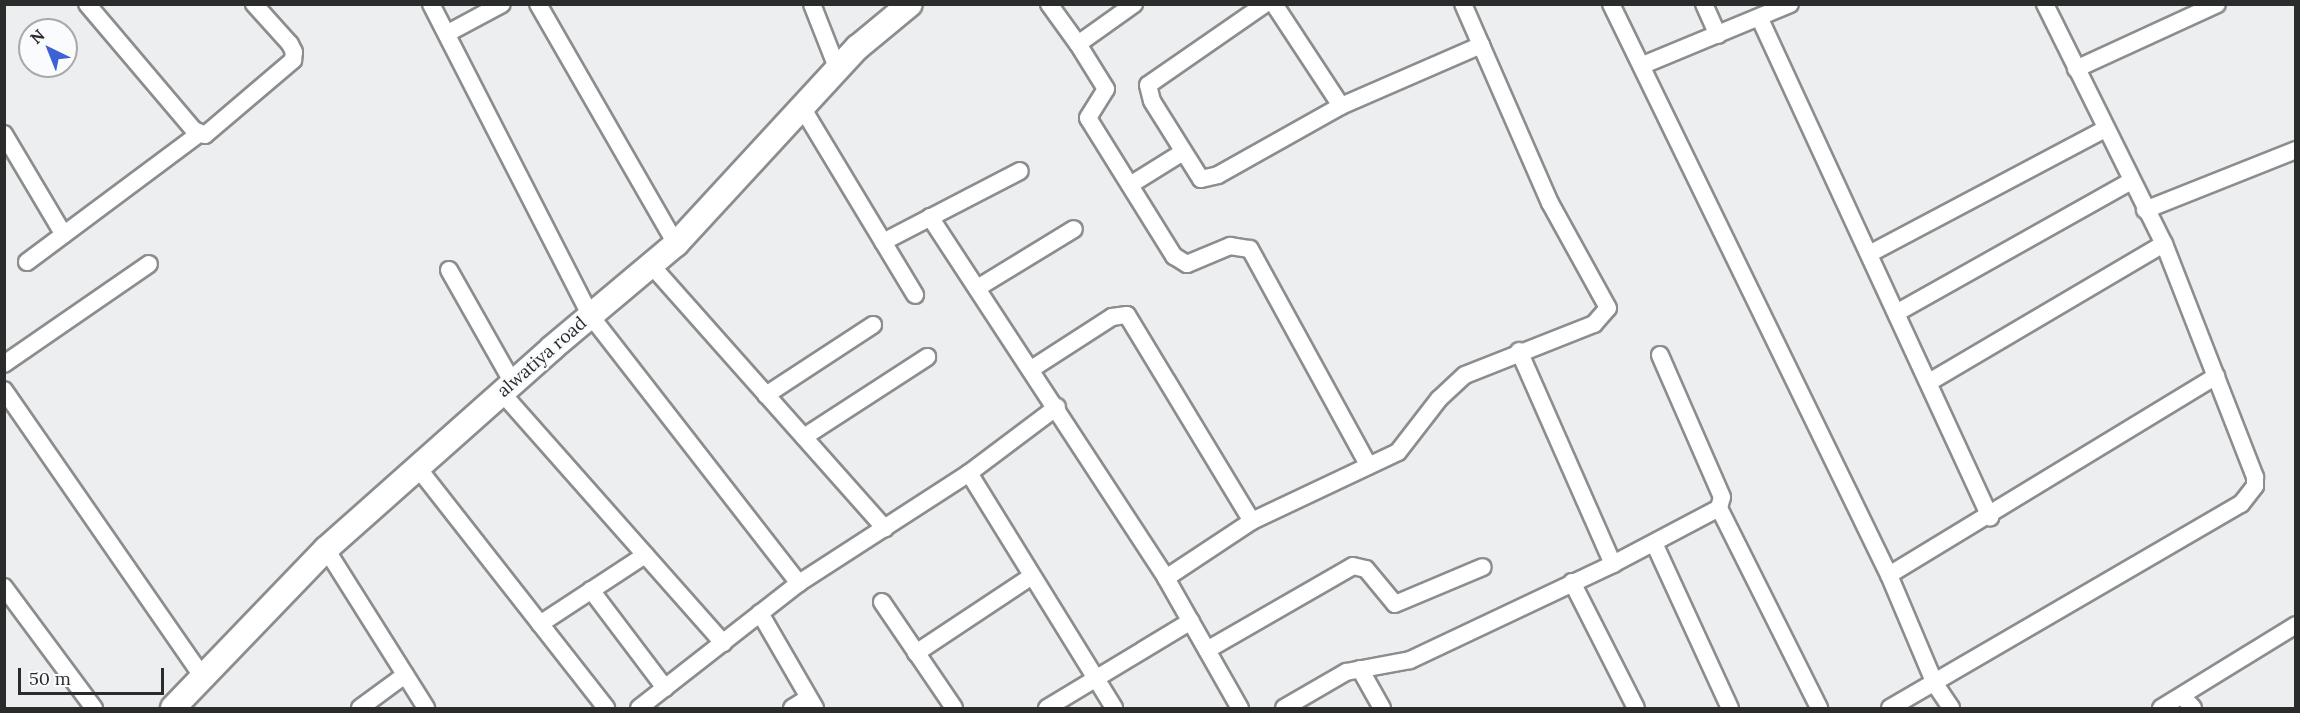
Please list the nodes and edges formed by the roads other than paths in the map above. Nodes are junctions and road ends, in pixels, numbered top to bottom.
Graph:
1 (87, 4) edge
2 (254, 4) edge
3 (432, 4) edge
4 (502, 4) edge
5 (538, 4) edge
6 (812, 4) edge
7 (910, 4) edge
8 (1049, 4) edge
9 (1134, 4) edge
10 (1265, 4) edge
11 (1274, 4) edge
12 (1463, 4) edge
13 (1611, 4) edge
14 (1704, 4) edge
15 (1790, 4) edge
16 (2045, 4) edge
17 (2217, 4) edge
18 (1760, 18) junction
19 (448, 33) junction
20 (1718, 35) junction
21 (1078, 45) junction
22 (1481, 45) junction
23 (1644, 65) junction
24 (2076, 69) junction
25 (838, 70) junction
26 (1341, 106) junction
27 (803, 109) junction
28 (2105, 129) junction
29 (4, 134) edge
30 (199, 134) junction
31 (2295, 150) edge
32 (1183, 152) junction
33 (11, 158) edge
34 (1020, 171) dead end
35 (2131, 181) junction
36 (1130, 185) junction
37 (2145, 210) junction
38 (930, 217) junction
39 (1074, 229) dead end
40 (64, 235) junction
41 (883, 242) junction
42 (676, 244) junction
43 (2164, 244) junction
44 (1871, 253) junction
45 (27, 262) dead end
46 (150, 264) dead end
47 (652, 266) junction
48 (449, 270) dead end
49 (979, 287) junction
50 (915, 295) dead end
51 (1898, 312) junction
52 (590, 315) junction
53 (873, 325) dead end
54 (1519, 351) junction
55 (1660, 355) dead end
56 (927, 357) dead end
57 (4, 364) edge
58 (1033, 369) junction
59 (2216, 376) junction
60 (1931, 381) junction
61 (507, 388) junction
62 (4, 390) edge
63 (766, 395) junction
64 (1057, 407) junction
65 (804, 437) junction
66 (1369, 466) junction
67 (418, 468) junction
68 (969, 473) junction
69 (1719, 508) junction
70 (1990, 516) junction
71 (1252, 521) junction
72 (885, 528) junction
73 (1654, 543) junction
74 (326, 549) junction
75 (645, 555) junction
76 (1613, 564) junction
77 (1483, 567) dead end
78 (1889, 575) junction
79 (1032, 576) junction
80 (1166, 578) junction
81 (1572, 582) junction
82 (800, 583) junction
83 (4, 587) edge
84 (591, 590) junction
85 (882, 602) dead end
86 (760, 614) junction
87 (1191, 621) junction
88 (540, 624) junction
89 (2295, 625) edge
90 (723, 643) junction
91 (1207, 650) junction
92 (916, 653) junction
93 (1360, 669) junction
94 (405, 675) junction
95 (203, 677) junction
96 (1095, 679) junction
97 (1935, 684) junction
98 (665, 688) junction
99 (2187, 702) edge
100 (812, 703) edge
101 (94, 708) edge
102 (173, 708) edge
103 (360, 708) edge
104 (426, 708) edge
105 (606, 708) edge
106 (639, 708) edge
107 (792, 708) edge
108 (954, 708) edge
109 (1047, 708) edge
110 (1113, 708) edge
111 (1240, 708) edge
112 (1284, 708) edge
113 (1382, 708) edge
114 (1636, 708) edge
115 (1730, 708) edge
116 (1820, 708) edge
117 (1890, 708) edge
118 (1952, 708) edge
119 (2162, 708) edge

1 - 30 street
2 - 30 street
3 - 19 street
4 - 19 street
5 - 42 street
6 - 25 street
7 - 25 street, alwatiya road
8 - 21 street
9 - 21 street
10 - 32 street
11 - 26 street
12 - 22 street
13 - 23 street
14 - 20 street
15 - 18 street
16 - 24 street
17 - 24 street
18 - 20 street
18 - 44 street
19 - 52 street
20 - 23 street
21 - 36 street
22 - 26 street
22 - 54 street
23 - 78 street
24 - 28 street
25 - 27 street, alwatiya road
26 - 32 street
27 - 41 street
27 - 42 street, alwatiya road
28 - 35 street
28 - 44 street
29 - 33 street
30 - 40 street
31 - 37 street
32 - 36 street
33 - 40 street
34 - 38 street
35 - 37 street
35 - 51 street
36 - 66 street
37 - 43 street
38 - 41 street
38 - 49 street
39 - 49 street
40 - 45 street
41 - 50 street
42 - 47 street, alwatiya road
43 - 59 street
43 - 60 street
44 - 51 street
46 - 57 street
47 - 52 street, alwatiya road
47 - 63 street
48 - 61 street
49 - 58 street
51 - 60 street
52 - 61 street, alwatiya road
52 - 82 street
53 - 63 street
54 - 66 street
54 - 76 street
55 - 69 street
56 - 65 street
58 - 64 street
58 - 71 street
59 - 70 street
59 - 97 street
60 - 70 street
61 - 67 street, alwatiya road
61 - 75 street
62 - 95 street
63 - 65 street
64 - 68 street
64 - 80 street
65 - 72 street
66 - 71 street
67 - 74 street, alwatiya road
67 - 88 street
68 - 72 street
68 - 79 street
69 - 73 street
69 - 116 street
70 - 78 street
71 - 80 street
72 - 82 street
73 - 76 street
73 - 115 street
74 - 94 street
74 - 95 street, alwatiya road
75 - 84 street
75 - 90 street
76 - 81 street
77 - 91 street
78 - 97 street
79 - 92 street
79 - 96 street
80 - 87 street
81 - 93 street
81 - 114 street
82 - 86 street
83 - 101 street
84 - 88 street
84 - 98 street
85 - 92 street
86 - 90 street
86 - 100 street
87 - 91 street
87 - 96 street
88 - 105 street
89 - 99 street
90 - 98 street
91 - 111 street
92 - 108 street
93 - 112 street
93 - 113 street
94 - 103 street
94 - 104 street
95 - 102 street, alwatiya road
96 - 109 street
96 - 110 street
97 - 117 street
97 - 118 street
98 - 106 street
99 - 119 street
100 - 107 street

